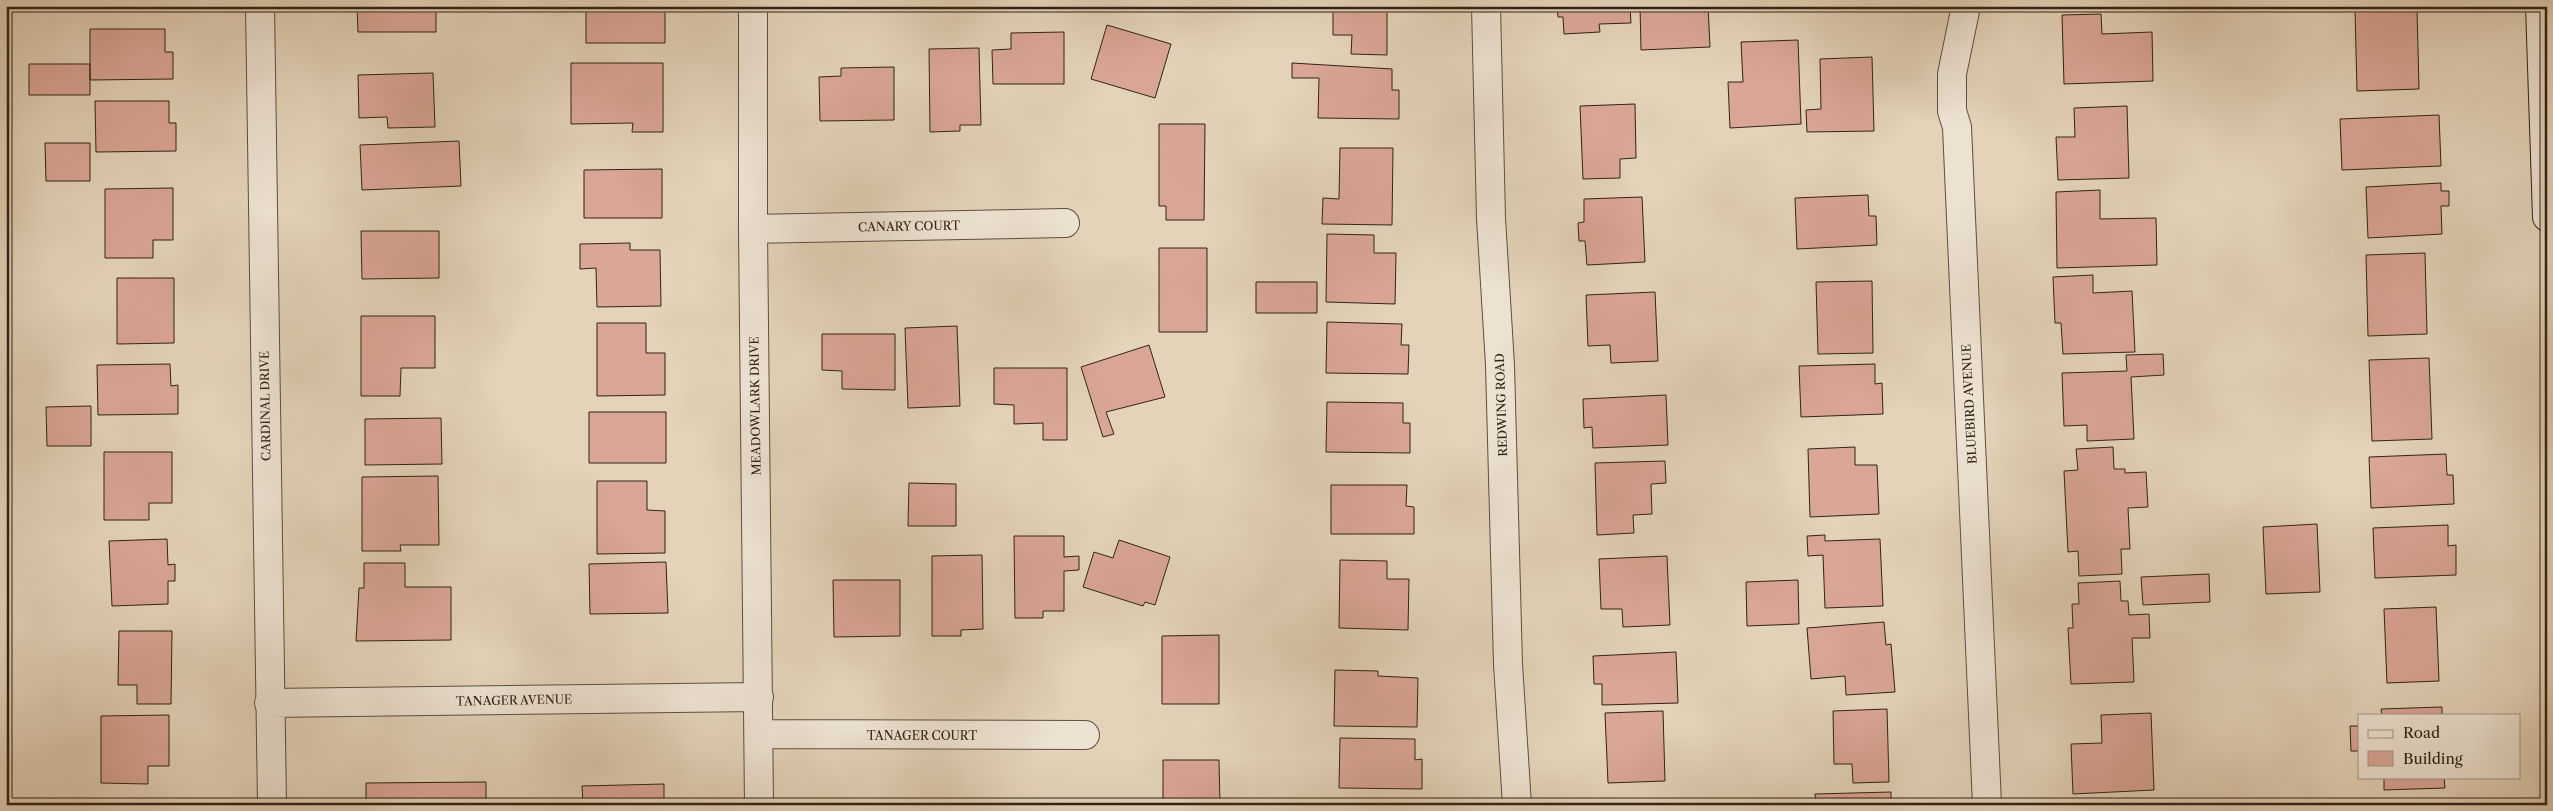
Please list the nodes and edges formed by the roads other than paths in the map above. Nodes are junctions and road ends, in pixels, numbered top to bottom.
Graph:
1 (260, 6) edge
2 (753, 6) edge
3 (1486, 6) edge
4 (2540, 6) edge
5 (1965, 7) edge
6 (2547, 217) edge
7 (1065, 224) dead end
8 (753, 229) junction
9 (760, 697) junction
10 (269, 703) junction
11 (759, 734) junction
12 (1085, 735) dead end
13 (272, 805) edge
14 (759, 805) edge
15 (1517, 805) edge
16 (1987, 805) edge

1 - 10 street, CARDINAL DRIVE
2 - 8 street, MEADOWLARK DRIVE
3 - 15 street, REDWING ROAD
4 - 6 street
5 - 16 street, BLUEBIRD AVENUE
7 - 8 street, CANARY COURT
8 - 9 street, MEADOWLARK DRIVE
9 - 10 street, TANAGER AVENUE
9 - 11 street, MEADOWLARK DRIVE
10 - 13 street, CARDINAL DRIVE
11 - 12 street, TANAGER COURT
11 - 14 street, MEADOWLARK DRIVE

